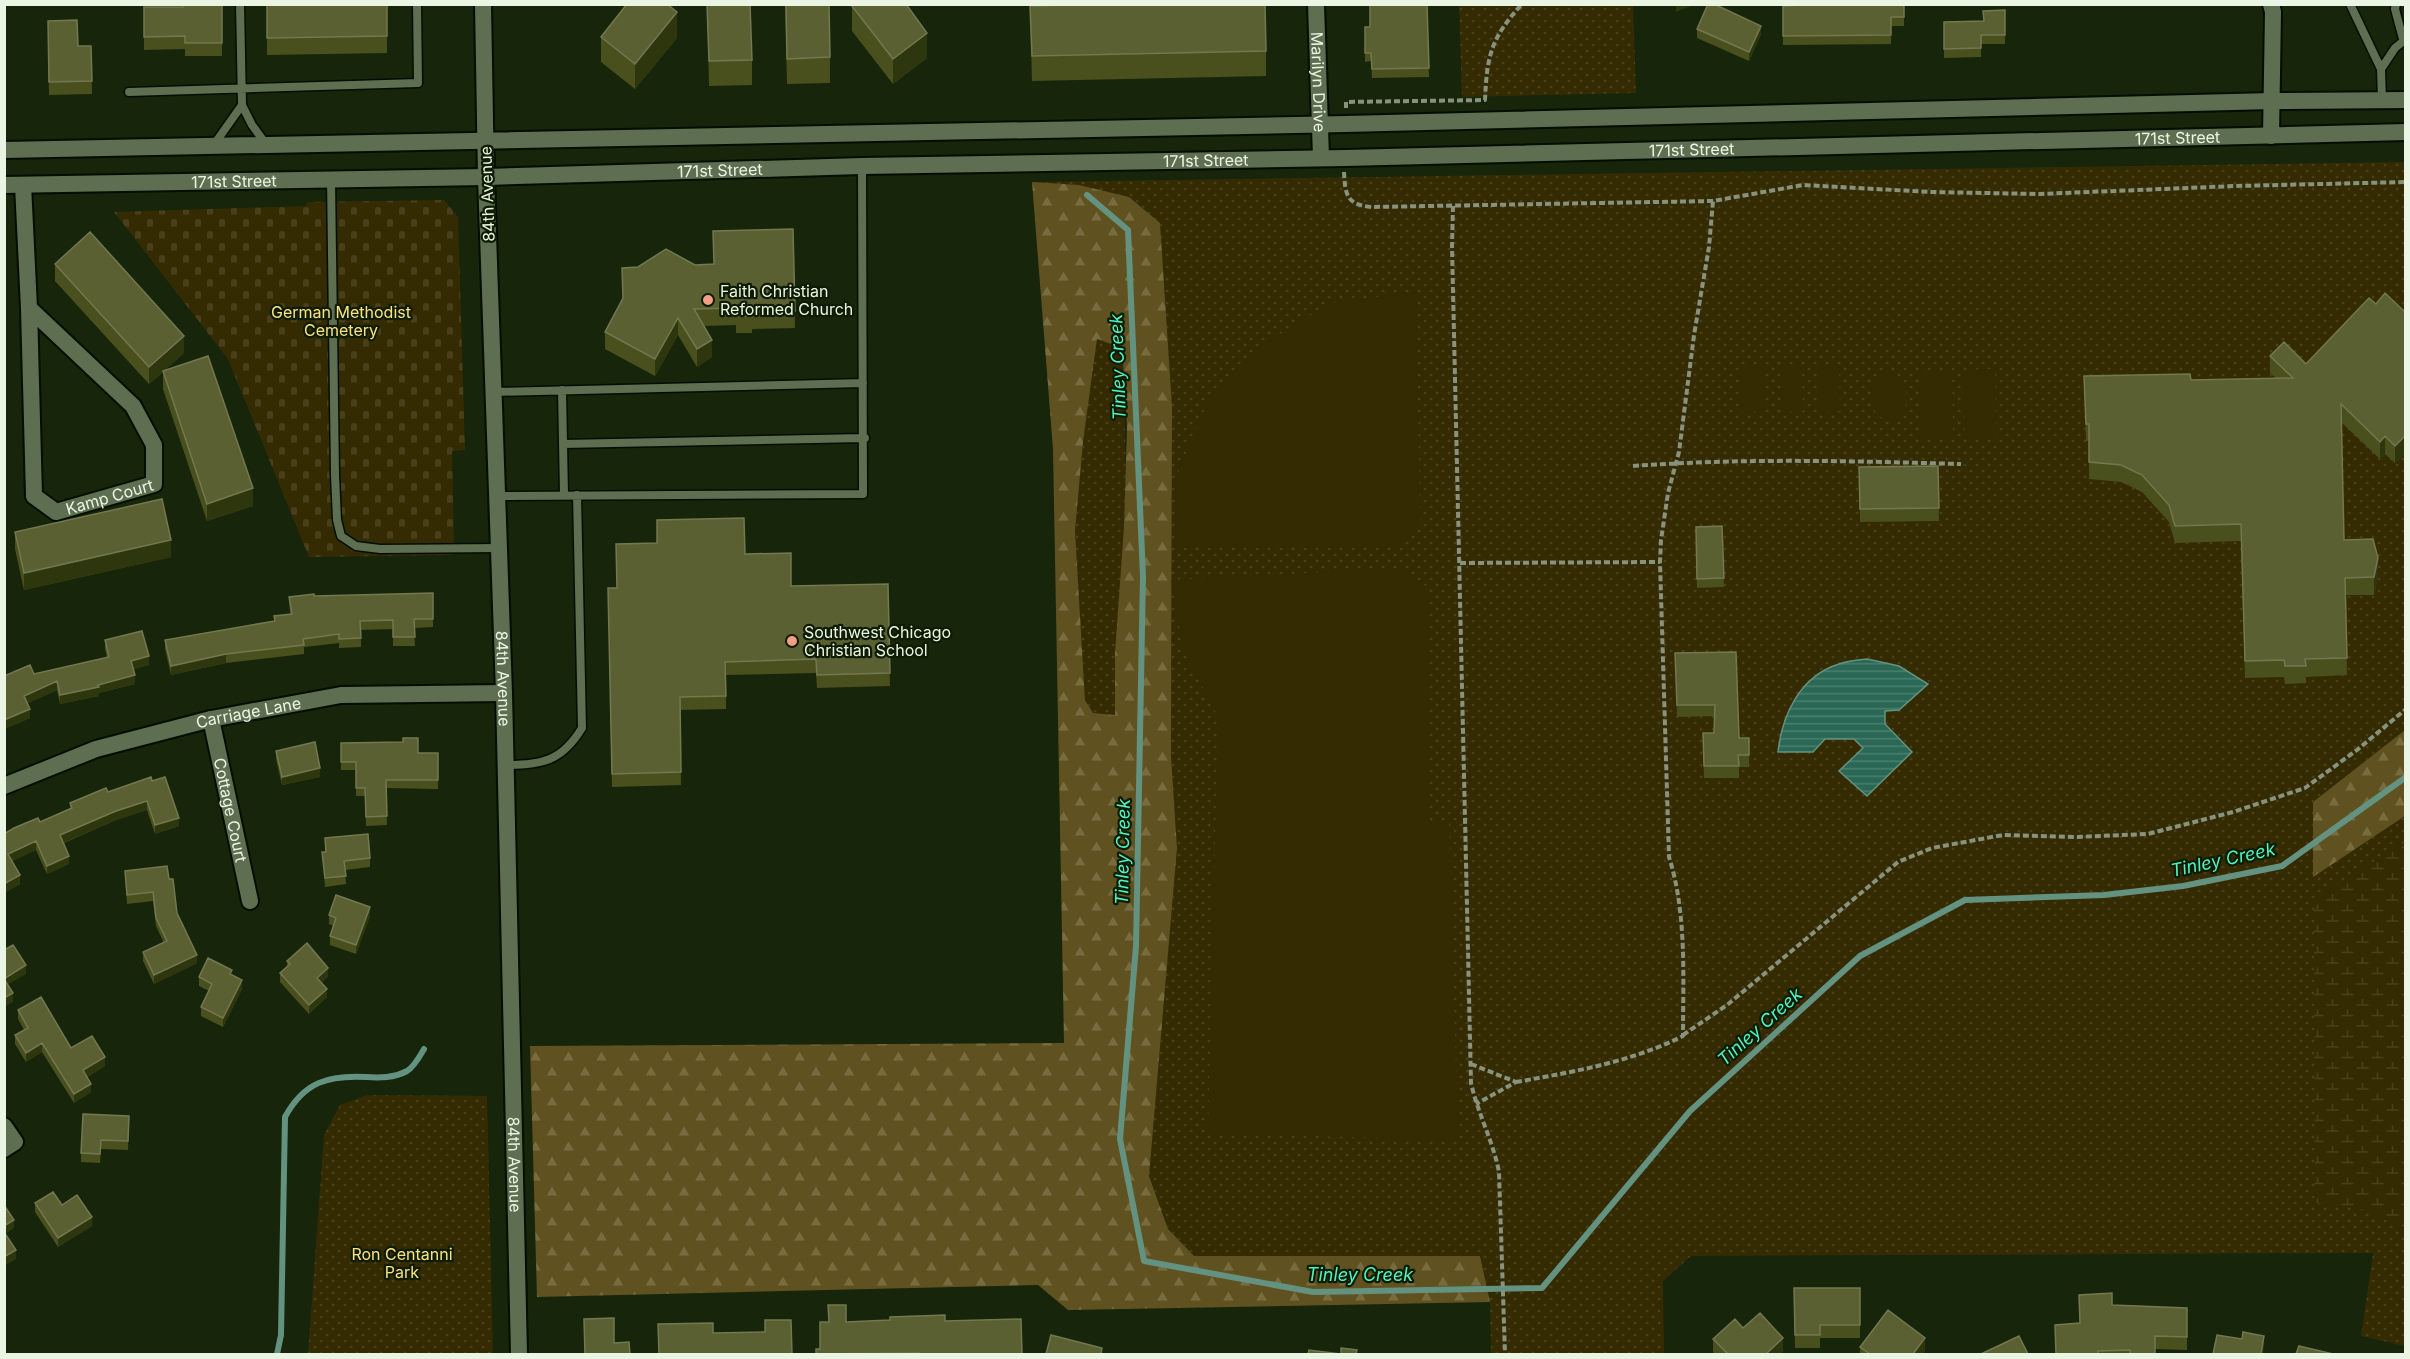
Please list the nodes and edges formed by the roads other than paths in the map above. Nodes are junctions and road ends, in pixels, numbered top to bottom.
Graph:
1 (240, 4) edge
2 (417, 4) edge
3 (483, 4) edge
4 (1316, 4) edge
5 (2271, 4) edge
6 (2350, 4) edge
7 (2396, 4) edge
8 (2404, 39) edge
9 (2382, 69) junction
10 (241, 88) junction
11 (129, 92) dead end
12 (2382, 100) junction
13 (2406, 100) edge
14 (2272, 101) junction
15 (242, 105) junction
16 (1321, 124) junction
17 (2406, 132) edge
18 (2271, 136) junction
19 (485, 141) junction
20 (267, 145) junction
21 (213, 146) junction
22 (4, 150) edge
23 (1321, 158) junction
24 (862, 166) junction
25 (486, 177) junction
26 (331, 179) junction
27 (4, 185) edge
28 (22, 185) junction
29 (29, 308) junction
30 (863, 383) junction
31 (562, 390) junction
32 (494, 392) junction
33 (864, 438) junction
34 (563, 444) junction
35 (564, 495) junction
36 (577, 495) junction
37 (497, 496) junction
38 (499, 548) junction
39 (504, 693) junction
40 (211, 719) junction
41 (506, 765) junction
42 (4, 786) edge
43 (250, 901) dead end
44 (4, 1126) edge
45 (10, 1145) edge
46 (519, 1354) edge

1 - 10 lane
2 - 10 lane
3 - 19 street, 84th Avenue
4 - 16 street, Marilyn Drive
5 - 14 street
6 - 9 lane
7 - 8 lane
8 - 9 lane
9 - 12 lane
10 - 11 lane
10 - 15 lane
12 - 13 street, 171st Street
12 - 14 street, 171st Street
14 - 16 street, 171st Street
14 - 18 street
15 - 20 lane
15 - 21 lane
16 - 19 street, 171st Street
16 - 23 street, Marilyn Drive
17 - 18 street, 171st Street
18 - 23 street, 171st Street
19 - 20 street, 171st Street
19 - 25 street, 84th Avenue
20 - 21 street, 171st Street
21 - 22 street, 171st Street
23 - 24 street, 171st Street
24 - 25 street, 171st Street
24 - 30 lane
25 - 26 street, 171st Street
25 - 32 street, 84th Avenue
26 - 28 street, 171st Street
26 - 38 lane
27 - 28 street, 171st Street
28 - 29 street, Kamp Court
29 - 29 street, Kamp Court
30 - 31 lane
30 - 33 lane
31 - 32 lane
31 - 34 lane
32 - 37 street, 84th Avenue
33 - 34 lane
33 - 36 lane
34 - 35 lane
35 - 36 lane
35 - 37 lane
36 - 41 lane
37 - 38 street, 84th Avenue
38 - 39 street, 84th Avenue
39 - 40 street, Carriage Lane
39 - 41 street, 84th Avenue
40 - 42 street, Carriage Lane
40 - 43 street, Cottage Court
41 - 46 street, 84th Avenue
44 - 45 street

